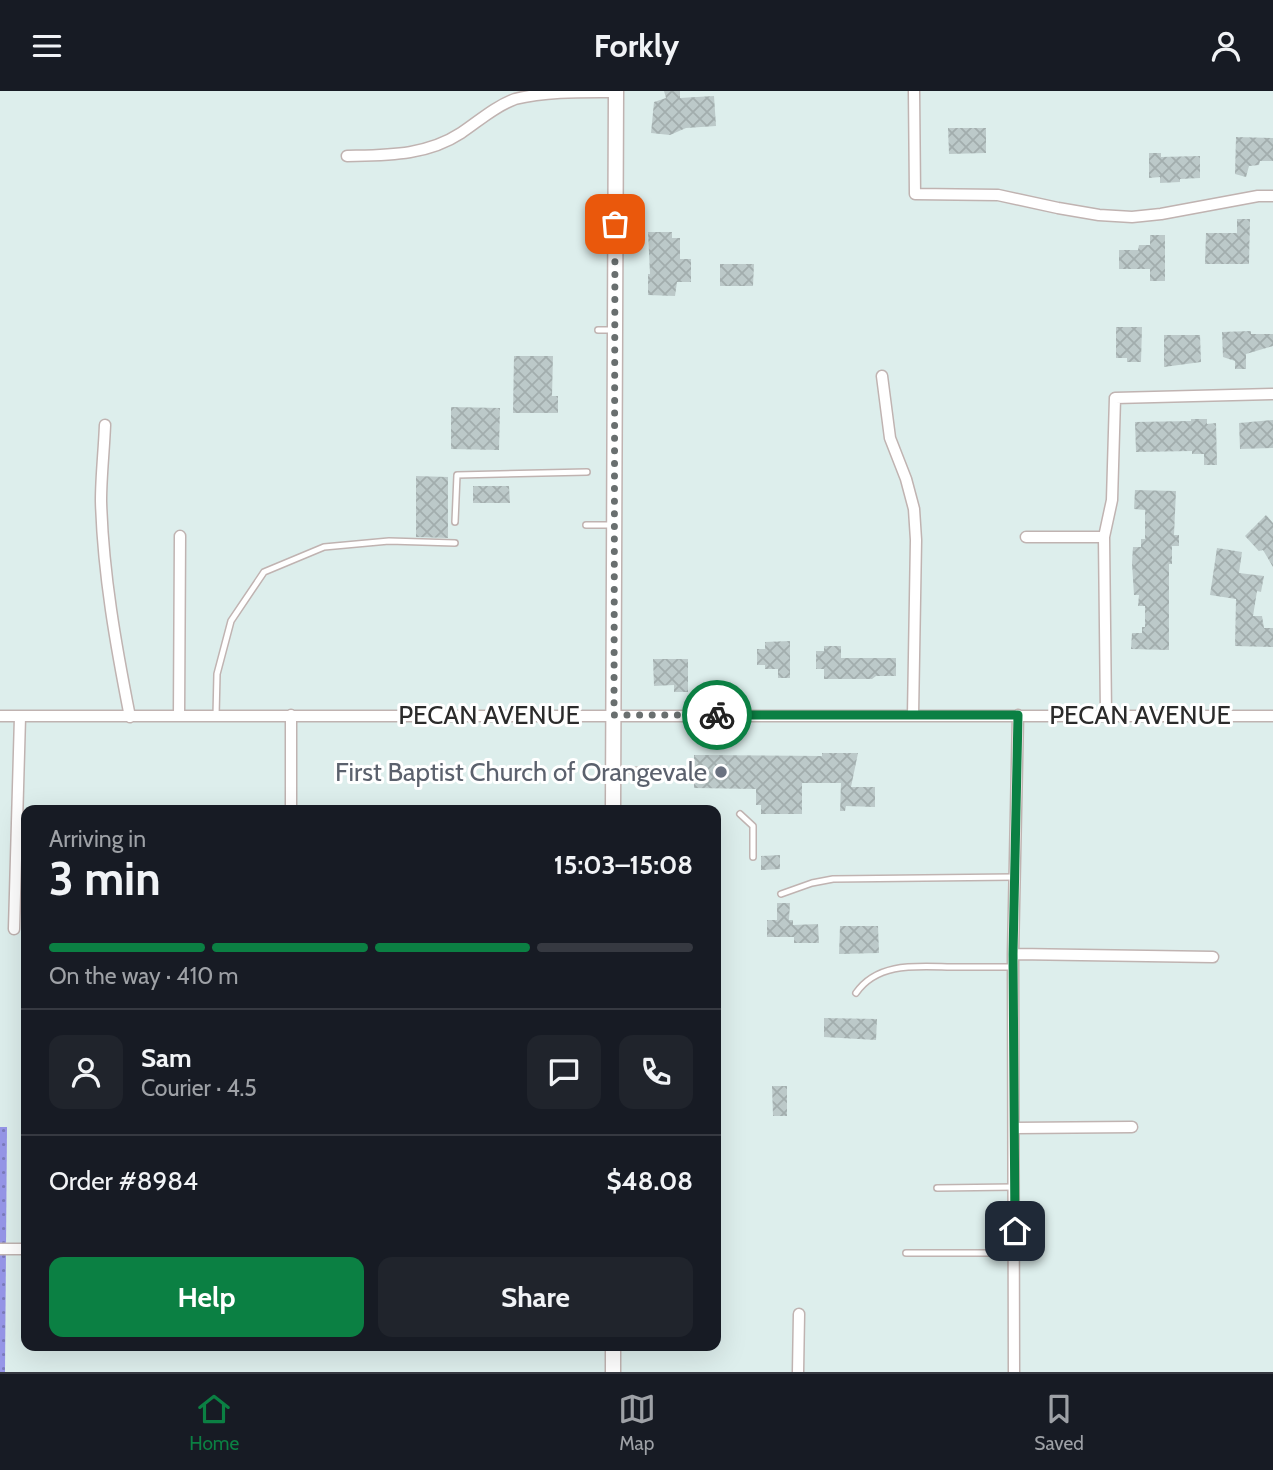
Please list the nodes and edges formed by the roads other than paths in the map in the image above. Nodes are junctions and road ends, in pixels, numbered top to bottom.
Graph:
1 (616, 91) edge
2 (914, 91) edge
3 (347, 156) dead end
4 (1273, 196) edge
5 (598, 330) dead end
6 (614, 330) junction
7 (882, 376) dead end
8 (1273, 394) edge
9 (105, 425) dead end
10 (587, 472) dead end
11 (455, 522) dead end
12 (586, 525) dead end
13 (614, 525) junction
14 (180, 536) dead end
15 (1026, 537) dead end
16 (1104, 537) junction
17 (454, 543) dead end
18 (291, 715) junction
19 (614, 715) junction
20 (913, 715) junction
21 (1018, 715) junction
22 (1106, 715) junction
23 (0, 716) edge
24 (179, 716) junction
25 (216, 716) junction
26 (1273, 716) edge
27 (20, 717) junction
28 (130, 717) junction
29 (652, 770) dead end
30 (613, 771) junction
31 (291, 805) edge
32 (613, 805) edge
33 (740, 814) dead end
34 (753, 857) dead end
35 (1014, 877) junction
36 (781, 894) dead end
37 (14, 929) dead end
38 (1013, 954) junction
39 (1213, 957) dead end
40 (1013, 967) junction
41 (856, 993) dead end
42 (1132, 1127) dead end
43 (1014, 1128) junction
44 (1015, 1187) junction
45 (937, 1188) dead end
46 (0, 1249) edge
47 (21, 1249) edge
48 (906, 1253) dead end
49 (1015, 1253) junction
50 (799, 1314) dead end
51 (613, 1351) edge
52 (613, 1372) edge
53 (798, 1372) edge
54 (1014, 1372) edge

1 - 3 street
1 - 6 street
2 - 4 street
5 - 6 lane
6 - 13 street
7 - 20 street
8 - 16 street
9 - 28 street
10 - 11 lane
12 - 13 lane
13 - 19 street
14 - 24 street
15 - 16 street
16 - 22 street
17 - 25 lane
18 - 19 street, PECAN AVENUE
18 - 25 street, PECAN AVENUE
18 - 31 street
19 - 20 street, PECAN AVENUE
19 - 30 street
20 - 21 street, PECAN AVENUE
21 - 22 street, PECAN AVENUE
21 - 35 street
22 - 26 street, PECAN AVENUE
23 - 27 street, PECAN AVENUE
24 - 25 street, PECAN AVENUE
24 - 28 street, PECAN AVENUE
27 - 28 street, PECAN AVENUE
27 - 37 street
29 - 30 lane
30 - 32 street
33 - 34 lane
35 - 36 lane
35 - 38 street
38 - 39 street
38 - 40 street
40 - 41 lane
40 - 43 street
42 - 43 street
43 - 44 street
44 - 45 lane
44 - 49 street
46 - 47 street
48 - 49 lane
49 - 54 street
50 - 53 street
51 - 52 street

